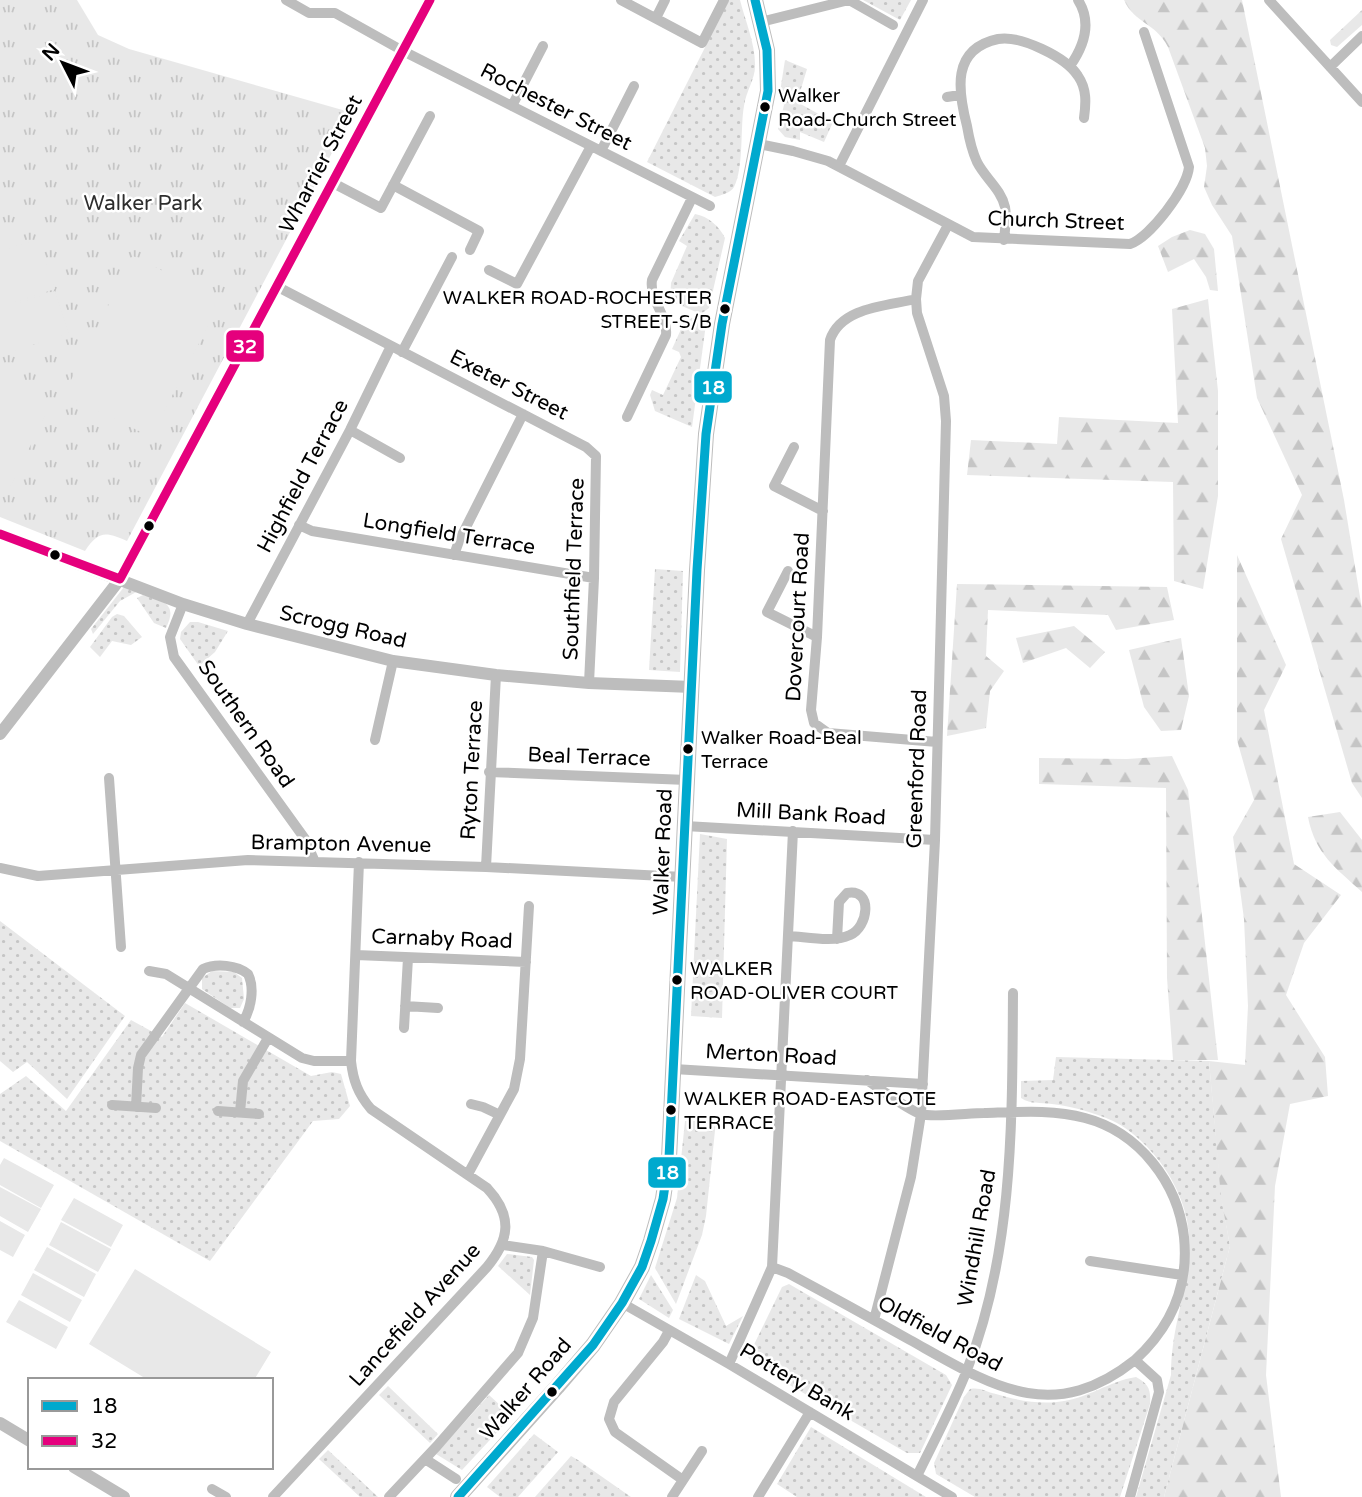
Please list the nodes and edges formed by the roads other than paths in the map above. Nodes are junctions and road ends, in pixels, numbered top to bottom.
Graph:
1 (286, 0) edge
2 (430, 0) edge
3 (621, 0) edge
4 (665, 0) edge
5 (724, 0) edge
6 (755, 0) edge
7 (850, 0) edge
8 (923, 0) edge
9 (1078, 0) edge
10 (1269, 0) edge
11 (656, 18) junction
12 (761, 22) junction
13 (893, 24) dead end
14 (1144, 32) dead end
15 (1362, 36) edge
16 (542, 46) dead end
17 (403, 51) junction
18 (1070, 66) junction
19 (1330, 67) junction
20 (635, 86) dead end
21 (960, 95) junction
22 (947, 97) dead end
23 (1362, 102) edge
24 (512, 106) junction
25 (430, 116) dead end
26 (1084, 118) dead end
27 (759, 145) junction
28 (590, 146) junction
29 (601, 151) junction
30 (839, 166) junction
31 (333, 183) junction
32 (393, 185) junction
33 (692, 198) junction
34 (710, 206) dead end
35 (948, 225) junction
36 (1004, 240) junction
37 (470, 250) dead end
38 (452, 257) dead end
39 (489, 270) dead end
40 (278, 287) junction
41 (916, 299) junction
42 (391, 346) junction
43 (402, 352) junction
44 (523, 414) junction
45 (627, 417) dead end
46 (350, 430) junction
47 (794, 447) dead end
48 (596, 456) joint
49 (400, 458) dead end
50 (823, 512) junction
51 (299, 525) junction
52 (0, 534) edge
53 (454, 555) junction
54 (788, 570) dead end
55 (594, 578) junction
56 (120, 579) junction
57 (183, 604) junction
58 (247, 624) junction
59 (817, 638) junction
60 (393, 661) junction
61 (496, 675) junction
62 (589, 683) junction
63 (692, 687) junction
64 (0, 734) edge
65 (375, 740) dead end
66 (937, 742) junction
67 (489, 772) junction
68 (109, 778) dead end
69 (687, 780) junction
70 (685, 826) junction
71 (793, 831) junction
72 (934, 840) junction
73 (315, 862) junction
74 (359, 862) junction
75 (486, 867) junction
76 (0, 868) edge
77 (114, 871) junction
78 (683, 877) junction
79 (529, 906) dead end
80 (789, 936) junction
81 (837, 939) junction
82 (121, 947) dead end
83 (356, 955) junction
84 (408, 958) junction
85 (526, 962) junction
86 (149, 971) dead end
87 (187, 988) junction
88 (1013, 993) dead end
89 (405, 1006) junction
90 (438, 1007) dead end
91 (243, 1022) junction
92 (404, 1028) dead end
93 (268, 1038) junction
94 (351, 1061) junction
95 (674, 1069) junction
96 (780, 1074) junction
97 (867, 1080) junction
98 (923, 1084) junction
99 (471, 1104) dead end
100 (112, 1105) dead end
101 (136, 1107) junction
102 (156, 1108) dead end
103 (218, 1111) dead end
104 (240, 1112) junction
105 (1012, 1112) junction
106 (259, 1114) dead end
107 (921, 1114) junction
108 (500, 1115) junction
109 (467, 1174) junction
110 (503, 1245) junction
111 (543, 1251) junction
112 (1090, 1261) dead end
113 (600, 1267) dead end
114 (772, 1267) junction
115 (1182, 1275) junction
116 (622, 1303) junction
117 (874, 1320) junction
118 (669, 1331) junction
119 (1135, 1360) junction
120 (729, 1364) junction
121 (967, 1372) junction
122 (810, 1412) junction
123 (0, 1423) edge
124 (28, 1440) edge
125 (702, 1451) dead end
126 (425, 1460) junction
127 (77, 1469) edge
128 (917, 1476) junction
129 (456, 1479) dead end
130 (683, 1480) junction
131 (212, 1489) dead end
132 (124, 1497) edge
133 (226, 1497) edge
134 (273, 1497) edge
135 (389, 1497) edge
136 (458, 1497) edge
137 (672, 1497) edge
138 (758, 1497) edge
139 (952, 1497) edge
140 (1130, 1497) edge

1 - 17 street, Rochester Street
2 - 17 street, Wharrier Street
3 - 11 street
4 - 11 street
5 - 11 street
6 - 12 main road, Walker Road
7 - 12 street
7 - 13 street
8 - 30 street
9 - 18 street
10 - 19 street
12 - 27 main road, Walker Road
14 - 36 street, Church Street
15 - 19 street
16 - 24 street
17 - 24 street, Rochester Street
17 - 31 street, Wharrier Street
18 - 21 street
18 - 26 street
19 - 23 street
20 - 29 street
21 - 22 street
21 - 36 street
24 - 28 street, Rochester Street
25 - 32 street
27 - 30 street, Church Street
27 - 63 main road, Walker Road
28 - 29 street, Rochester Street
28 - 39 street
29 - 33 street, Rochester Street
30 - 35 street, Church Street
31 - 32 street
31 - 40 street, Wharrier Street
32 - 37 street
33 - 34 street, Rochester Street
33 - 45 street
35 - 36 street, Church Street
35 - 41 street
38 - 43 street
40 - 42 street, Exeter Street
40 - 56 street, Wharrier Street
41 - 50 street, Dovercourt Road
41 - 66 street, Greenford Road
42 - 43 street, Exeter Street
42 - 46 street, Highfield Terrace
43 - 44 street, Exeter Street
44 - 48 street, Exeter Street
44 - 53 street
46 - 49 street
46 - 51 street, Highfield Terrace
47 - 50 street, Dovercourt Road
48 - 55 street, Southfield Terrace
50 - 59 street, Dovercourt Road
51 - 53 street, Longfield Terrace
51 - 58 street, Highfield Terrace
52 - 56 street, Scrogg Road
53 - 55 street, Longfield Terrace
54 - 59 street
55 - 62 street, Southfield Terrace
56 - 57 street, Scrogg Road
56 - 64 street, Wharrier Street
57 - 58 street, Scrogg Road
57 - 73 street, Southern Road
58 - 60 street, Scrogg Road
59 - 66 street, Dovercourt Road
60 - 61 street, Scrogg Road
60 - 65 street
61 - 62 street, Scrogg Road
61 - 67 street, Ryton Terrace
62 - 63 street, Scrogg Road
63 - 69 main road, Walker Road
66 - 72 street, Greenford Road
67 - 69 street, Beal Terrace
67 - 75 street, Ryton Terrace
68 - 77 street
69 - 70 main road, Walker Road
70 - 71 street, Mill Bank Road
70 - 78 main road, Walker Road
71 - 72 street, Mill Bank Road
71 - 80 street
72 - 98 street, Greenford Road
73 - 74 street, Brampton Avenue
73 - 77 street, Brampton Avenue
74 - 75 street, Brampton Avenue
74 - 83 street, Lancefield Avenue
75 - 78 street, Brampton Avenue
76 - 77 street, Brampton Avenue
77 - 82 street
78 - 95 main road, Walker Road
79 - 85 street
80 - 81 street
80 - 96 street
81 - 81 street
83 - 84 street, Carnaby Road
83 - 94 street, Lancefield Avenue
84 - 85 street, Carnaby Road
84 - 89 street
85 - 108 street
86 - 87 street
87 - 91 street
87 - 91 street
87 - 101 street
88 - 105 street, Windhill Road
89 - 90 street
89 - 92 street
91 - 93 street
93 - 94 street
93 - 104 street
94 - 109 street, Lancefield Avenue
95 - 96 street, Merton Road
95 - 116 main road, Walker Road
96 - 97 street, Merton Road
96 - 114 street
97 - 98 street, Merton Road
97 - 107 street, Merton Road
98 - 107 street, Greenford Road
99 - 108 street
100 - 101 street
101 - 102 street
103 - 104 street
104 - 106 street
105 - 107 street
105 - 115 street
105 - 121 street, Windhill Road
107 - 117 street, Greenford Road
108 - 109 street
109 - 110 street, Lancefield Avenue
110 - 111 street
110 - 134 street, Lancefield Avenue
111 - 113 street
111 - 126 street
112 - 115 street
114 - 117 street, Oldfield Road
114 - 120 street
115 - 119 street
116 - 118 street, Pottery Bank
116 - 136 main road, Walker Road
117 - 121 street, Oldfield Road
118 - 120 street, Pottery Bank
118 - 130 street
119 - 121 street, Oldfield Road
119 - 140 street
120 - 122 street, Pottery Bank
121 - 128 street, Windhill Road
122 - 128 street, Pottery Bank
122 - 138 street
123 - 124 street
125 - 130 street
126 - 129 street
126 - 135 street
127 - 132 street
128 - 139 street, Pottery Bank
130 - 137 street
131 - 133 street

